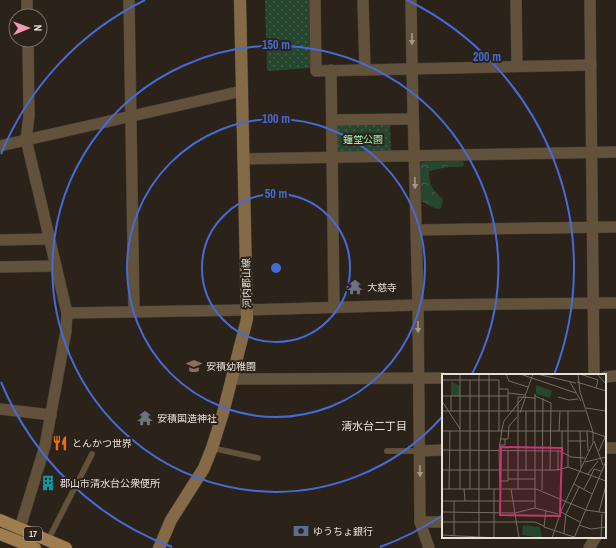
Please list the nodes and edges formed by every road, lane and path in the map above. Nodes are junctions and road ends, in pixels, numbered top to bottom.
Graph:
1 (129, 0) edge
2 (240, 0) edge
3 (314, 0) edge
4 (363, 0) edge
5 (411, 0) edge
6 (516, 0) edge
7 (590, 0) edge
8 (28, 48) edge
9 (591, 64) junction
10 (517, 66) junction
11 (412, 68) junction
12 (331, 70) junction
13 (365, 70) junction
14 (242, 91) junction
15 (132, 117) junction
16 (413, 118) junction
17 (332, 120) junction
18 (26, 140) junction
19 (0, 146) edge
20 (616, 152) edge
21 (592, 153) junction
22 (414, 156) junction
23 (333, 158) junction
24 (243, 159) junction
25 (616, 227) edge
26 (593, 228) junction
27 (416, 230) junction
28 (49, 239) junction
29 (0, 240) edge
30 (56, 266) junction
31 (0, 267) edge
32 (616, 303) edge
33 (594, 304) junction
34 (418, 305) junction
35 (334, 308) junction
36 (247, 310) junction
37 (134, 312) junction
38 (67, 313) junction
39 (594, 374) edge
40 (616, 376) edge
41 (606, 377) edge
42 (442, 378) edge
43 (231, 379) junction
44 (419, 379) junction
45 (0, 409) edge
46 (51, 415) junction
47 (212, 448) junction
48 (442, 450) edge
49 (387, 451) dead end
50 (419, 451) junction
51 (92, 454) dead end
52 (258, 458) dead end
53 (0, 520) edge
54 (420, 522) junction
55 (442, 522) edge
56 (20, 528) junction
57 (0, 534) edge
58 (595, 538) edge
59 (48, 540) junction
60 (35, 548) edge
61 (66, 548) edge
62 (159, 548) edge
63 (429, 548) edge
64 (589, 548) edge

1 - 15 street
2 - 14 main road, 河内郡山線
3 - 12 street
4 - 13 street
5 -> 11 street
6 - 10 street
7 - 9 street
8 - 18 street
9 - 10 street
9 - 21 street
10 - 11 street
11 - 13 street
11 - 16 street
12 - 13 street
12 - 17 street
14 - 15 street
14 - 24 main road, 河内郡山線
15 - 18 street
15 - 37 street
16 - 17 street
16 - 22 street
17 - 23 street
18 - 19 street
18 - 28 street
20 - 21 street
21 - 22 street
21 - 26 street
22 - 23 street
22 -> 27 street
23 - 24 street
23 - 35 street
24 - 36 main road, 河内郡山線
25 - 26 street
26 - 27 street
26 - 33 street
27 - 34 street
28 - 29 street
28 - 30 street
30 - 31 street
30 - 38 street
32 - 33 street
33 - 34 street
33 - 39 street
34 - 35 street
34 -> 44 street
35 - 36 street
36 - 37 street
36 - 43 main road, 河内郡山線
37 - 38 street
38 - 46 street
40 - 41 street
42 - 44 street
43 - 44 street
43 - 47 main road, 河内郡山線
44 - 50 street
45 - 46 street
46 - 56 street
47 - 52 lane
47 - 62 main road, 河内郡山線
48 - 50 street
49 - 50 lane
50 -> 54 street
51 - 59 lane
53 - 56 main road, 17
54 - 55 street
54 - 63 street
56 - 59 main road, 17
57 - 60 main road, 17
58 - 64 street
59 - 61 main road, 17

